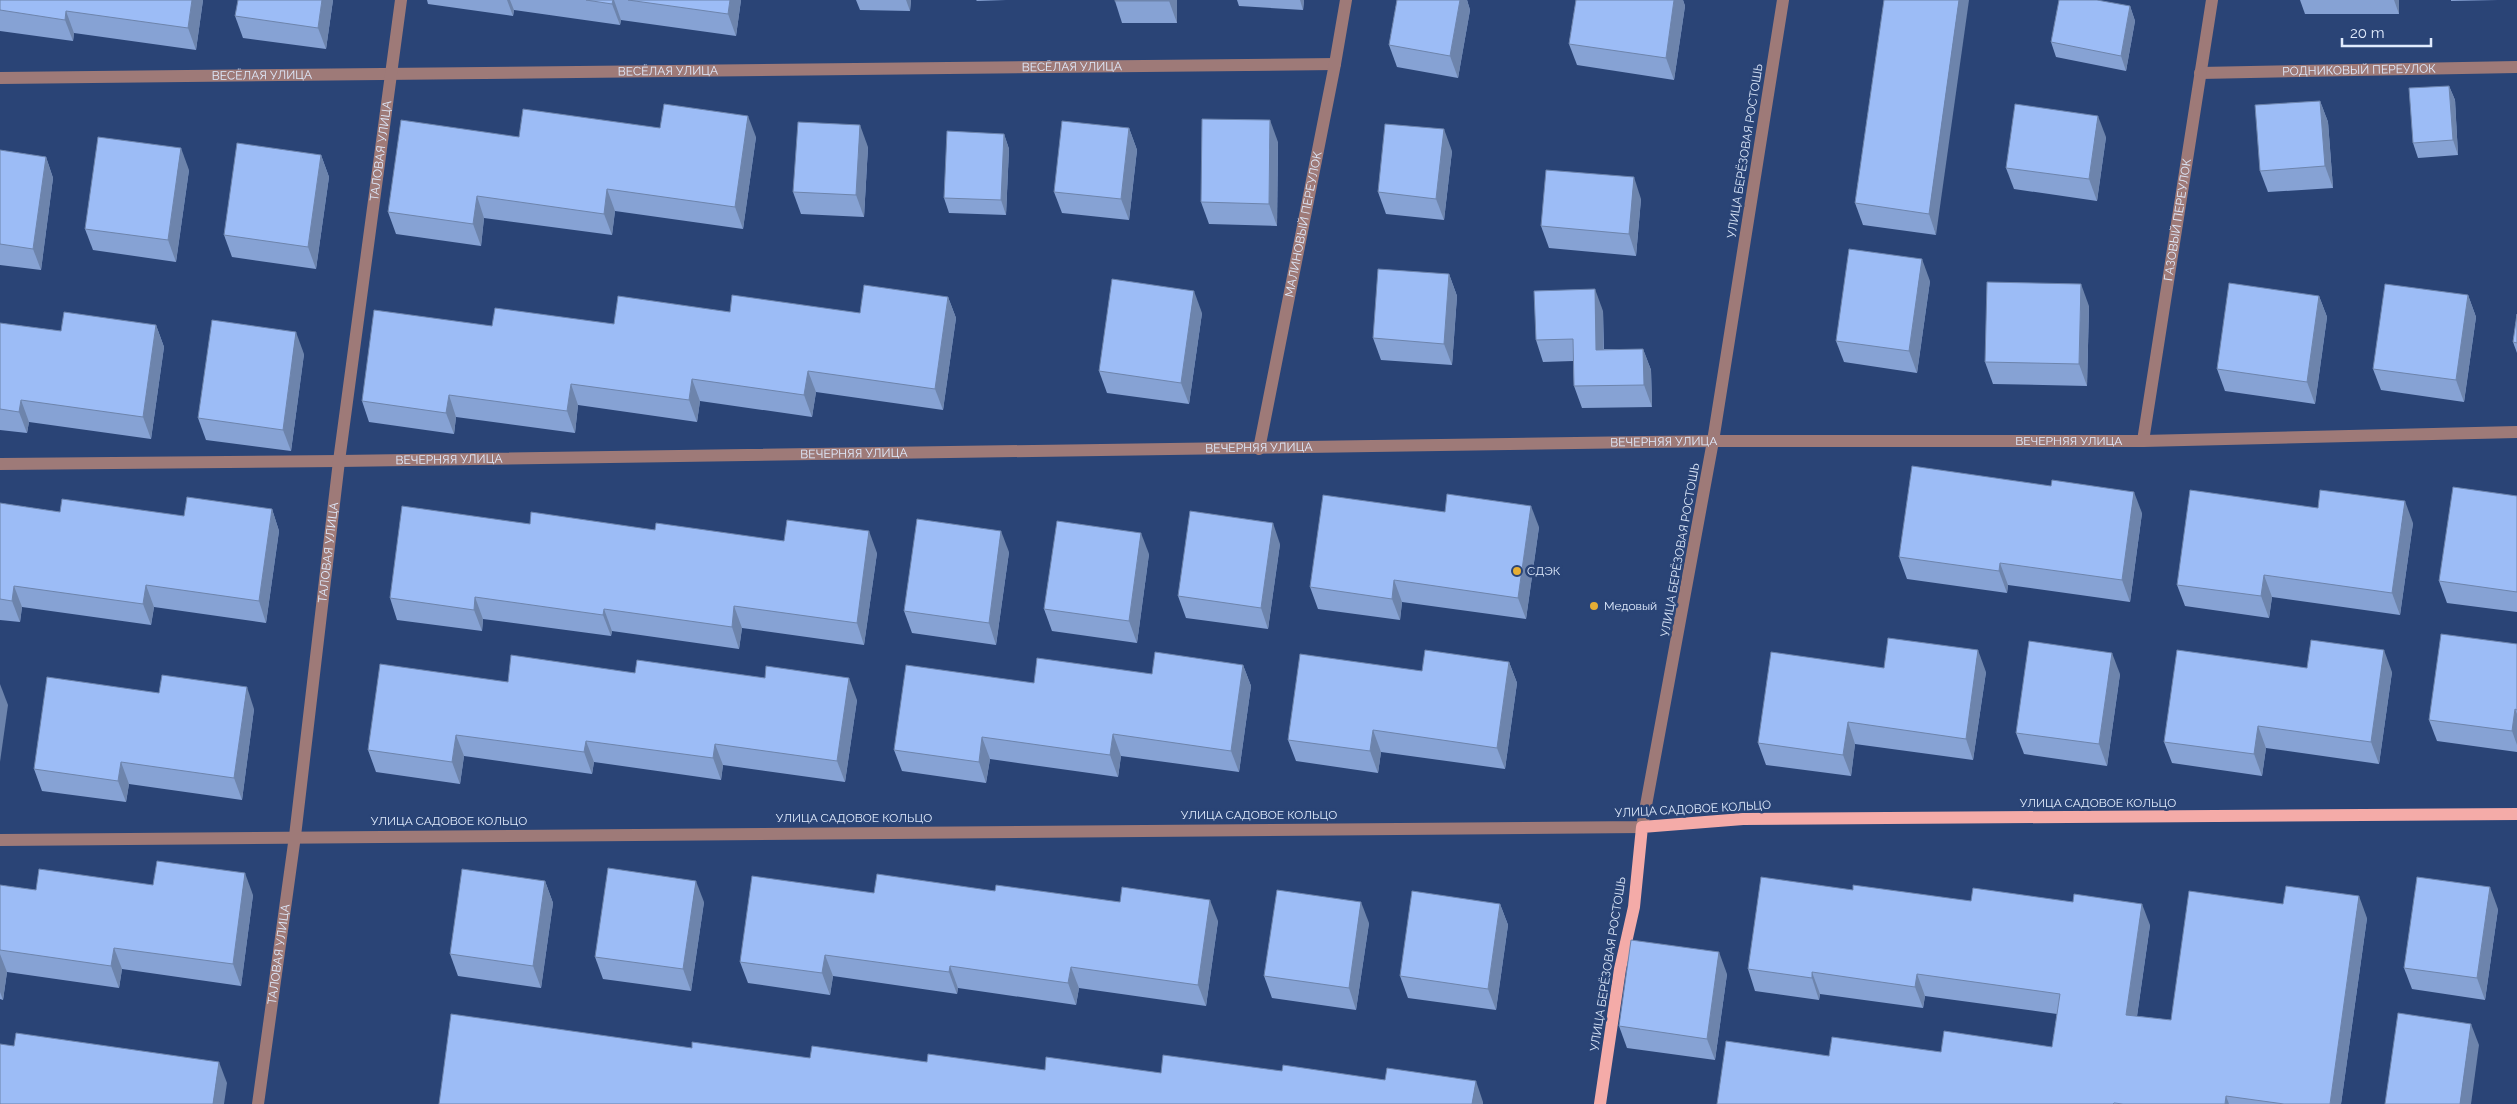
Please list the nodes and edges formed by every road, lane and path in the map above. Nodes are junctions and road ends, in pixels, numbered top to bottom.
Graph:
1 (401, 0) edge
2 (1346, 0) edge
3 (1783, 0) edge
4 (2212, 0) edge
5 (1335, 64) junction
6 (2517, 67) edge
7 (2200, 73) junction
8 (390, 75) junction
9 (0, 78) edge
10 (2517, 432) edge
11 (1713, 441) junction
12 (2143, 441) junction
13 (1259, 449) junction
14 (339, 461) junction
15 (0, 464) edge
16 (2517, 814) edge
17 (1642, 827) junction
18 (295, 836) junction
19 (0, 840) edge
20 (258, 1104) edge
21 (1600, 1104) edge

1 - 8 street, ТАЛОВАЯ УЛИЦА
2 - 5 street, МАЛИНОВЫЙ ПЕРЕУЛОК
3 - 11 street, УЛИЦА БЕРЁЗОВАЯ РОСТОШЬ
4 - 7 street, ГАЗОВЫЙ ПЕРЕУЛОК
5 - 8 street, ВЕСЁЛАЯ УЛИЦА
5 - 13 street, МАЛИНОВЫЙ ПЕРЕУЛОК
6 - 7 street, РОДНИКОВЫЙ ПЕРЕУЛОК
7 - 12 street, ГАЗОВЫЙ ПЕРЕУЛОК
8 - 9 street, ВЕСЁЛАЯ УЛИЦА
8 - 14 street, ТАЛОВАЯ УЛИЦА
10 - 12 street, ВЕЧЕРНЯЯ УЛИЦА
11 - 12 street, ВЕЧЕРНЯЯ УЛИЦА
11 - 13 street, ВЕЧЕРНЯЯ УЛИЦА
11 - 17 street, УЛИЦА БЕРЁЗОВАЯ РОСТОШЬ
13 - 14 street, ВЕЧЕРНЯЯ УЛИЦА
14 - 15 street, ВЕЧЕРНЯЯ УЛИЦА
14 - 18 street, ТАЛОВАЯ УЛИЦА
16 - 17 main road, УЛИЦА САДОВОЕ КОЛЬЦО
17 - 18 street, УЛИЦА САДОВОЕ КОЛЬЦО
17 - 21 main road, УЛИЦА БЕРЁЗОВАЯ РОСТОШЬ
18 - 19 street, УЛИЦА САДОВОЕ КОЛЬЦО
18 - 20 street, ТАЛОВАЯ УЛИЦА

